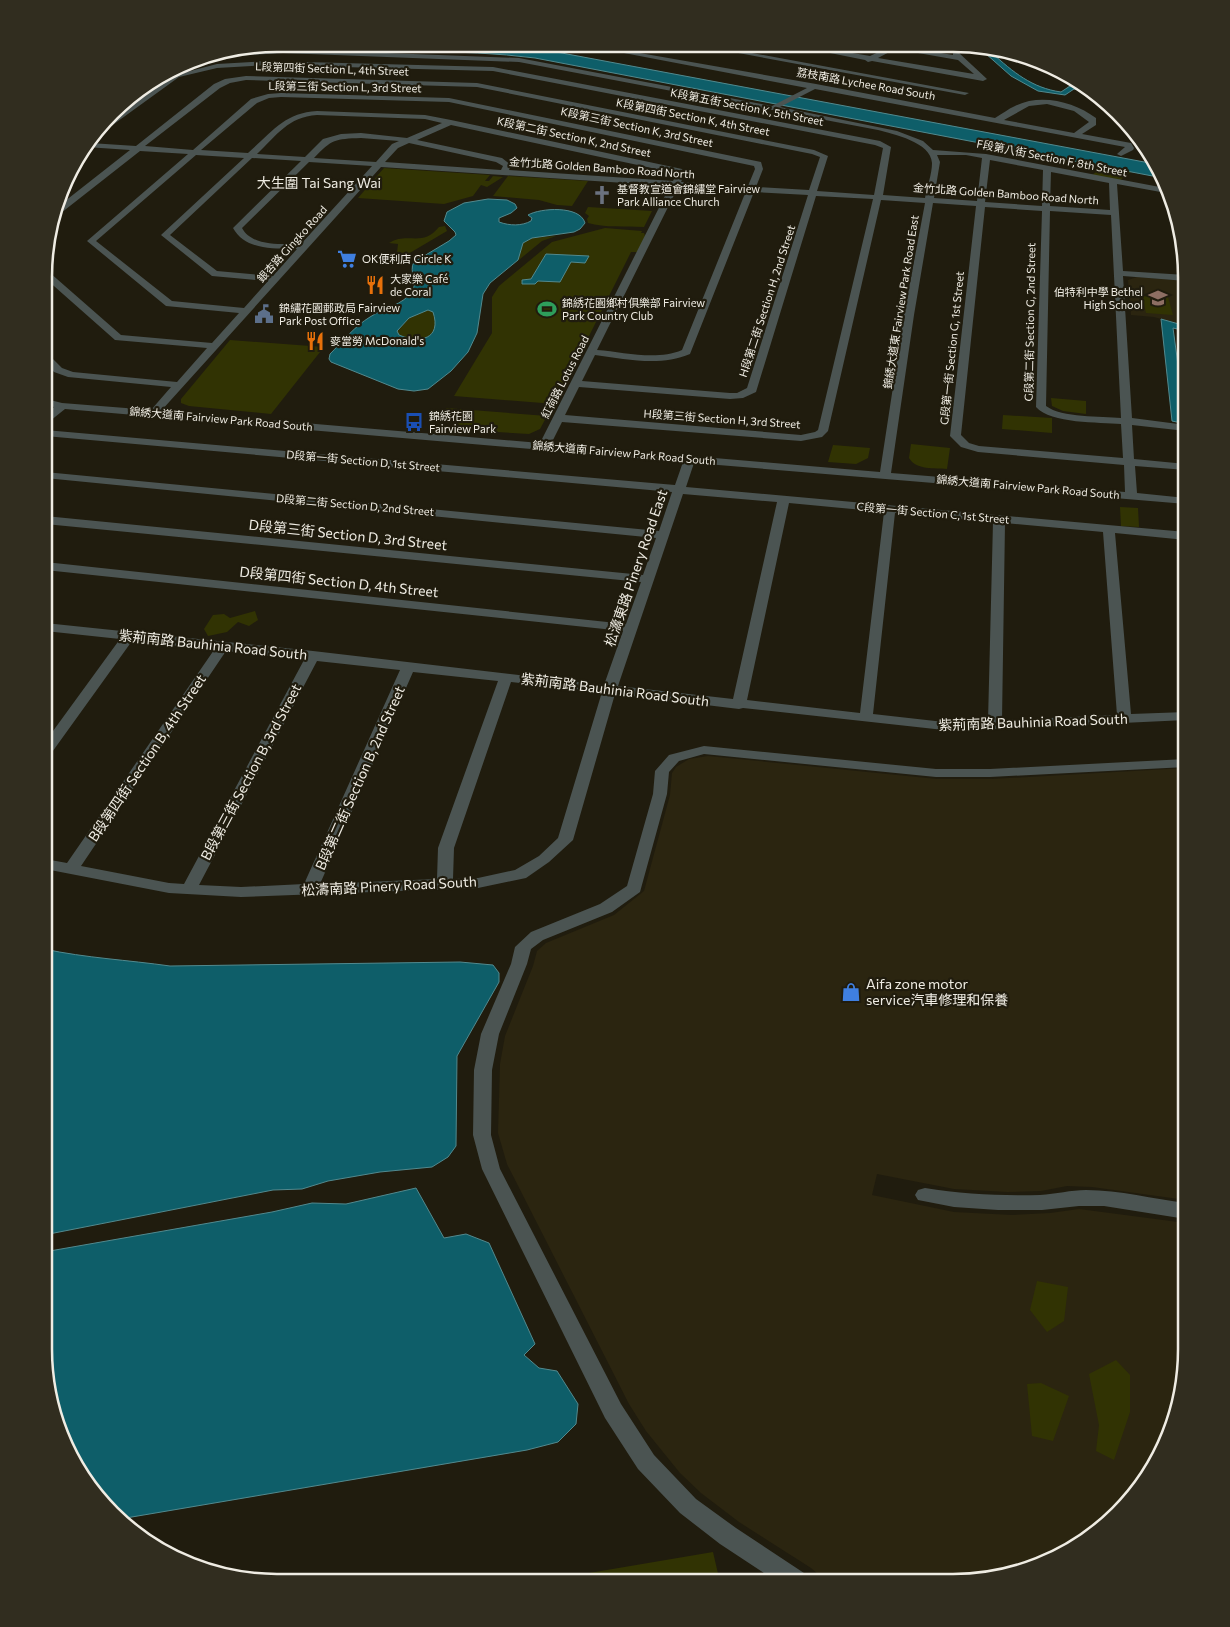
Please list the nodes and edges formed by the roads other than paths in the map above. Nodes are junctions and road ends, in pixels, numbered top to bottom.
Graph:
1 (276, 52) edge
2 (283, 52) joint
3 (639, 52) edge
4 (738, 52) edge
5 (832, 52) edge
6 (882, 52) edge
7 (926, 52) edge
8 (956, 52) edge
9 (961, 58) junction
10 (870, 59) junction
11 (862, 63) dead end
12 (853, 67) dead end
13 (575, 70) junction
14 (845, 71) junction
15 (983, 78) junction
16 (172, 79) edge
17 (830, 79) dead end
18 (551, 80) junction
19 (166, 83) edge
20 (818, 85) junction
21 (966, 92) junction
22 (519, 94) junction
23 (945, 105) junction
24 (776, 106) junction
25 (486, 108) junction
26 (123, 113) edge
27 (998, 120) junction
28 (451, 122) junction
29 (1076, 134) junction
30 (408, 140) junction
31 (95, 145) edge
32 (136, 148) junction
33 (192, 152) junction
34 (932, 152) junction
35 (1121, 154) dead end
36 (249, 156) junction
37 (986, 156) junction
38 (307, 160) junction
39 (379, 164) junction
40 (1047, 168) junction
41 (504, 173) junction
42 (1113, 181) junction
43 (676, 184) junction
44 (751, 189) junction
45 (1159, 190) edge
46 (814, 193) junction
47 (878, 197) junction
48 (929, 201) junction
49 (981, 204) junction
50 (64, 206) edge
51 (1046, 208) junction
52 (1115, 213) junction
53 (304, 248) junction
54 (1118, 273) junction
55 (1178, 277) edge
56 (276, 279) junction
57 (53, 280) edge
58 (246, 311) junction
59 (214, 346) junction
60 (591, 352) junction
61 (53, 365) edge
62 (180, 384) junction
63 (575, 384) junction
64 (53, 404) edge
65 (62, 406) junction
66 (154, 413) junction
67 (53, 415) edge
68 (558, 418) junction
69 (1127, 422) junction
70 (1178, 427) edge
71 (53, 434) edge
72 (544, 446) junction
73 (690, 458) junction
74 (1129, 462) junction
75 (1178, 466) edge
76 (885, 475) junction
77 (53, 476) edge
78 (680, 490) junction
79 (1131, 496) junction
80 (784, 500) junction
81 (1178, 500) edge
82 (890, 509) junction
83 (999, 519) junction
84 (53, 521) edge
85 (1109, 529) junction
86 (664, 535) junction
87 (1178, 535) edge
88 (53, 567) edge
89 (649, 579) junction
90 (53, 628) edge
91 (630, 628) junction
92 (129, 636) junction
93 (223, 646) junction
94 (312, 655) junction
95 (409, 666) junction
96 (506, 677) junction
97 (610, 688) junction
98 (739, 705) junction
99 (1178, 716) edge
100 (866, 718) junction
101 (1124, 719) junction
102 (995, 725) junction
103 (53, 741) edge
104 (1178, 762) edge
105 (53, 866) edge
106 (71, 869) junction
107 (445, 884) junction
108 (190, 889) junction
109 (310, 889) junction
110 (925, 1195) dead end
111 (1178, 1211) edge
112 (785, 1574) edge

1 - 2 street
2 - 13 street
3 - 20 street, 荔枝南路 Lychee Road South
4 - 14 street
5 - 10 street
6 - 10 street
7 - 9 street
8 - 9 street
9 - 15 street
10 - 11 street
10 - 15 street
12 - 14 street
13 - 18 street, 銀杏路 Gingko Road
13 - 24 street
14 - 17 street
14 - 21 street
15 - 21 street
16 - 18 street
18 - 22 street, 銀杏路 Gingko Road
18 - 47 street, K段第五街 Section K, 5th Street
19 - 26 street
20 - 23 street, 荔枝南路 Lychee Road South
20 - 24 street
21 - 23 street
22 - 25 street, 銀杏路 Gingko Road
22 - 32 street, L段第四街 Section L, 4th Street
22 - 46 street, K段第四街 Section K, 4th Street
23 - 27 street, 荔枝南路 Lychee Road South
24 - 34 street
25 - 28 street, 銀杏路 Gingko Road
25 - 33 street, L段第三街 Section L, 3rd Street
25 - 44 street, K段第三街 Section K, 3rd Street
27 - 29 street, 荔枝南路 Lychee Road South
27 - 29 street
28 - 30 street, 銀杏路 Gingko Road
28 - 36 street
28 - 43 street, K段第二街 Section K, 2nd Street
29 - 35 street, 荔枝南路 Lychee Road South
30 - 38 street
30 - 39 street, 銀杏路 Gingko Road
30 - 41 street
31 - 32 street, 金竹北路 Golden Bamboo Road North
32 - 33 street, 金竹北路 Golden Bamboo Road North
32 - 50 street, L段第四街 Section L, 4th Street
33 - 36 street, 金竹北路 Golden Bamboo Road North
33 - 58 street, L段第三街 Section L, 3rd Street
34 - 37 street, F段第八街 Section F, 8th Street
34 - 48 street, 錦綉大道東 Fairview Park Road East
36 - 38 street, 金竹北路 Golden Bamboo Road North
36 - 56 street
37 - 40 street, F段第八街 Section F, 8th Street
37 - 49 street
38 - 39 street, 金竹北路 Golden Bamboo Road North
38 - 53 street
39 - 41 street, 金竹北路 Golden Bamboo Road North
39 - 53 street, 銀杏路 Gingko Road
40 - 42 street, F段第八街 Section F, 8th Street
40 - 51 street
41 - 43 street, 金竹北路 Golden Bamboo Road North
42 - 45 street, F段第八街 Section F, 8th Street
42 - 52 street
43 - 44 street, 金竹北路 Golden Bamboo Road North
43 - 60 street, 紅荷路 Lotus Road
44 - 46 street, 金竹北路 Golden Bamboo Road North
44 - 60 street
46 - 47 street, 金竹北路 Golden Bamboo Road North
46 - 63 street, H段第二街 Section H, 2nd Street
47 - 48 street, 金竹北路 Golden Bamboo Road North
47 - 68 street, H段第三街 Section H, 3rd Street
48 - 49 street, 金竹北路 Golden Bamboo Road North
48 - 76 street, 錦綉大道東 Fairview Park Road East
49 - 51 street, 金竹北路 Golden Bamboo Road North
49 - 74 street, G段第一街 Section G, 1st Street
51 - 52 street, 金竹北路 Golden Bamboo Road North
51 - 69 street, G段第二街 Section G, 2nd Street
52 - 54 street
53 - 56 street, 銀杏路 Gingko Road
54 - 55 street
54 - 69 street
56 - 58 street, 銀杏路 Gingko Road
57 - 59 street
58 - 59 street, 銀杏路 Gingko Road
59 - 62 street, 銀杏路 Gingko Road
60 - 63 street, 紅荷路 Lotus Road
61 - 62 street
62 - 66 street, 銀杏路 Gingko Road
63 - 68 street, 紅荷路 Lotus Road
64 - 65 street, 錦綉大道南 Fairview Park Road South
65 - 66 street, 錦綉大道南 Fairview Park Road South
65 - 67 street
66 - 72 street, 錦綉大道南 Fairview Park Road South
68 - 72 street, 紅荷路 Lotus Road
69 - 70 street
69 - 74 street
71 - 78 street, D段第一街 Section D, 1st Street
72 - 73 street, 錦綉大道南 Fairview Park Road South
73 - 76 street, 錦綉大道南 Fairview Park Road South
73 - 78 street, 松濤東路 Pinery Road East
74 - 75 street
74 - 79 street
76 - 79 street, 錦綉大道南 Fairview Park Road South
77 - 86 street, D段第二街 Section D, 2nd Street
78 - 80 street, C段第一街 Section C, 1st Street
78 - 86 street, 松濤東路 Pinery Road East
79 - 81 street, 錦綉大道南 Fairview Park Road South
80 - 82 street, C段第一街 Section C, 1st Street
80 - 98 street
82 - 83 street, C段第一街 Section C, 1st Street
82 - 100 street
83 - 85 street, C段第一街 Section C, 1st Street
83 - 102 street
84 - 89 street, D段第三街 Section D, 3rd Street
85 - 87 street, C段第一街 Section C, 1st Street
85 - 101 street
86 - 89 street, 松濤東路 Pinery Road East
88 - 91 street, D段第四街 Section D, 4th Street
89 - 91 street, 松濤東路 Pinery Road East
90 - 92 street, 紫荊南路 Bauhinia Road South
91 - 97 street, 松濤東路 Pinery Road East
92 - 93 street, 紫荊南路 Bauhinia Road South
92 - 103 street
93 - 94 street, 紫荊南路 Bauhinia Road South
93 - 106 street, B段第四街 Section B, 4th Street
94 - 95 street, 紫荊南路 Bauhinia Road South
94 - 108 street, B段第三街 Section B, 3rd Street
95 - 96 street, 紫荊南路 Bauhinia Road South
95 - 109 street, B段第二街 Section B, 2nd Street
96 - 97 street, 紫荊南路 Bauhinia Road South
96 - 107 street
97 - 98 street, 紫荊南路 Bauhinia Road South
97 - 107 street, 松濤南路 Pinery Road South
98 - 100 street, 紫荊南路 Bauhinia Road South
99 - 101 street, 紫荊南路 Bauhinia Road South
100 - 102 street, 紫荊南路 Bauhinia Road South
101 - 102 street, 紫荊南路 Bauhinia Road South
104 - 112 street
105 - 106 street, 松濤南路 Pinery Road South
106 - 108 street, 松濤南路 Pinery Road South
107 - 109 street, 松濤南路 Pinery Road South
108 - 109 street, 松濤南路 Pinery Road South
110 - 111 street

